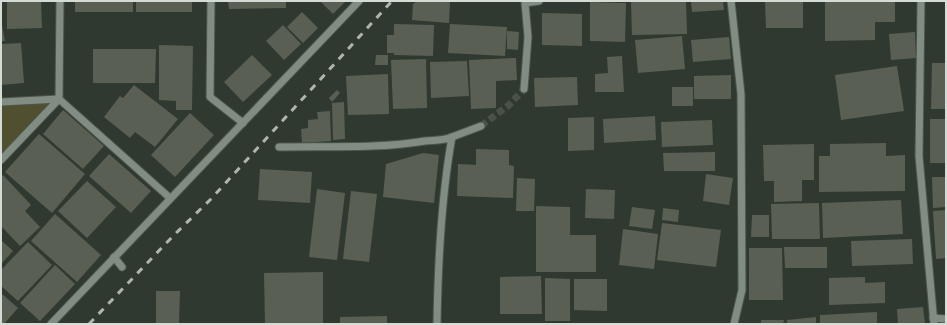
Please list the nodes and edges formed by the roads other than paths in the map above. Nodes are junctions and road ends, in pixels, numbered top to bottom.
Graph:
1 (60, 1) edge
2 (211, 1) edge
3 (359, 1) edge
4 (539, 1) edge
5 (731, 1) edge
6 (921, 1) edge
7 (524, 88) tunnel mouth
8 (59, 99) junction
9 (1, 102) edge
10 (243, 123) junction
11 (481, 126) tunnel mouth
12 (452, 137) junction
13 (279, 147) dead end
14 (1, 160) edge
15 (170, 198) junction
16 (114, 257) junction
17 (122, 267) dead end
18 (946, 319) edge
19 (934, 321) edge
20 (51, 324) edge
21 (437, 324) edge
22 (734, 324) edge

1 - 8 street
2 - 10 street
3 - 10 street
4 - 7 street
5 - 22 street
6 - 19 street
8 - 9 street
8 - 14 street
8 - 15 street
10 - 15 street
11 - 12 street
12 - 13 street
12 - 21 street
15 - 16 street
16 - 17 street
16 - 20 street
18 - 19 street

